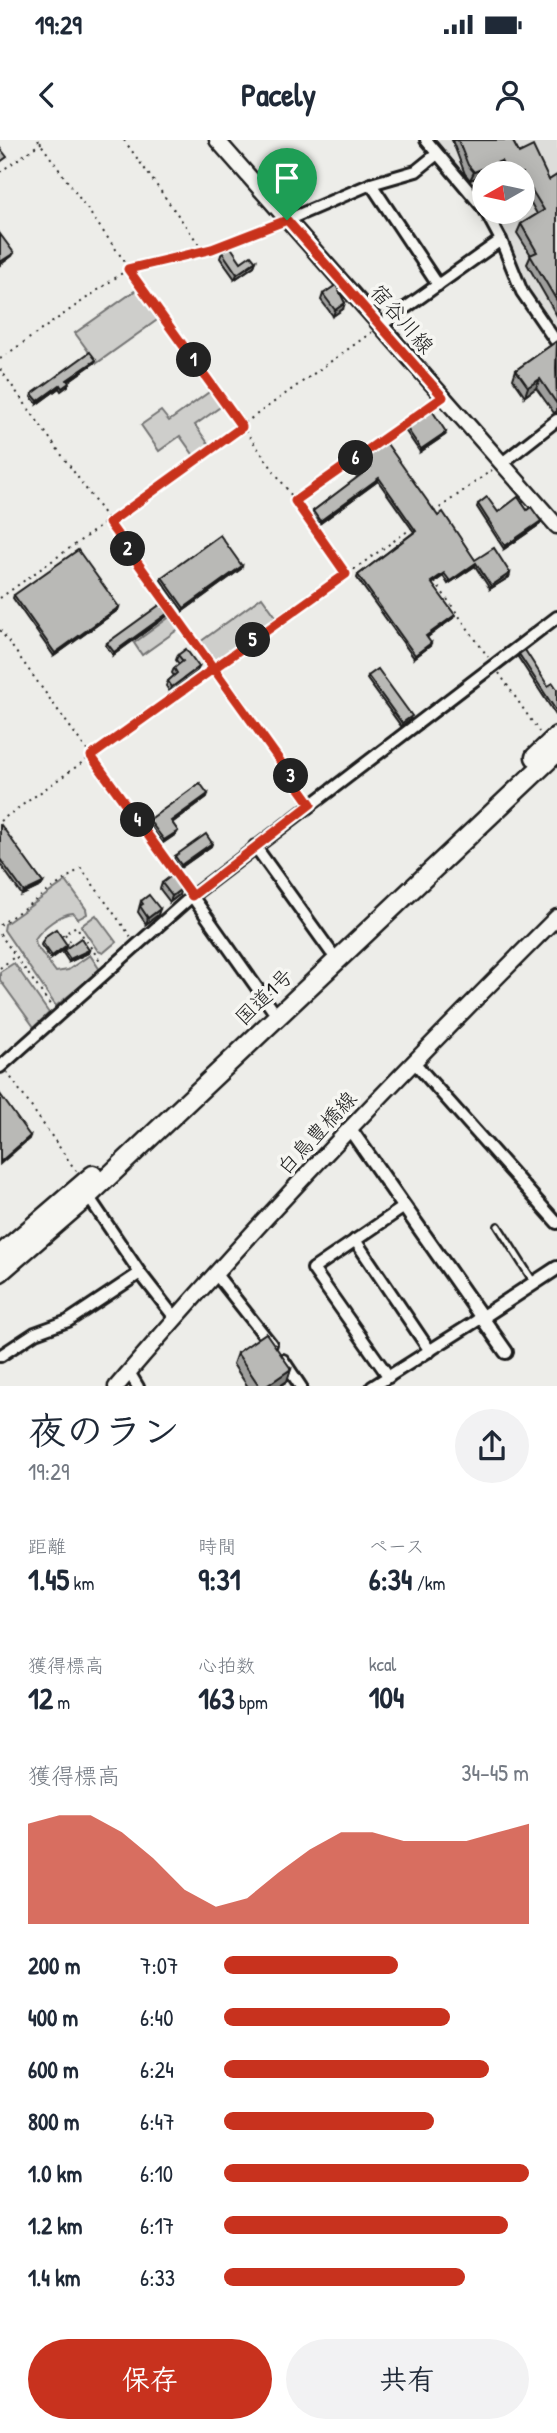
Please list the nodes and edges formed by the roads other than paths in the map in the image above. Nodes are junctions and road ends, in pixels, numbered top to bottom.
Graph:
1 (217, 140) edge
2 (426, 140) edge
3 (437, 153) junction
4 (371, 184) junction
5 (472, 194) edge
6 (287, 220) junction
7 (493, 224) edge
8 (501, 240) junction
9 (438, 285) junction
10 (380, 326) junction
11 (557, 343) edge
12 (557, 420) edge
13 (501, 464) junction
14 (557, 526) edge
15 (557, 617) edge
16 (554, 744) edge
17 (255, 846) junction
18 (192, 896) junction
19 (557, 917) edge
20 (331, 952) junction
21 (272, 1009) junction
22 (413, 1061) junction
23 (1, 1066) edge
24 (350, 1129) junction
25 (86, 1190) junction
26 (404, 1207) junction
27 (557, 1223) edge
28 (498, 1226) dead end
29 (355, 1240) junction
30 (0, 1255) edge
31 (557, 1268) edge
32 (0, 1272) edge
33 (140, 1273) junction
34 (215, 1273) junction
35 (533, 1281) junction
36 (175, 1318) junction
37 (481, 1318) junction
38 (430, 1351) junction
39 (506, 1352) dead end
40 (0, 1356) edge
41 (129, 1372) junction
42 (389, 1377) junction
43 (117, 1386) edge
44 (137, 1386) edge
45 (300, 1386) edge
46 (374, 1386) edge

1 - 6 main road, 宿谷川線
2 - 3 street
3 - 4 street
3 - 5 street
4 - 6 street
4 - 9 street
6 - 10 main road, 宿谷川線
7 - 8 street
8 - 9 street
8 - 11 street
9 - 10 street
10 - 13 main road, 宿谷川線
12 - 13 street
13 - 14 main road, 宿谷川線
15 - 17 street
16 - 20 highway, 国道1号
16 - 25 highway, 国道1号
17 - 18 street
17 - 20 street
18 - 21 street
18 - 23 street
19 - 22 main road, 白鳥豊橋線
20 - 21 highway, 国道1号
21 - 25 highway, 国道1号
22 - 24 main road, 白鳥豊橋線
22 - 27 street
24 - 26 street
24 - 34 main road, 白鳥豊橋線
25 - 30 highway, 国道1号
25 - 32 highway, 国道1号
25 - 33 street
26 - 29 street
26 - 37 street
28 - 35 lane
29 - 38 street
29 - 42 street
31 - 35 street
33 - 36 street
33 - 40 street
34 - 36 main road, 白鳥豊橋線
34 - 45 street
35 - 37 street
36 - 41 main road, 白鳥豊橋線
37 - 38 street
37 - 39 street
38 - 42 street
41 - 43 main road, 白鳥豊橋線
41 - 44 street
42 - 46 street

